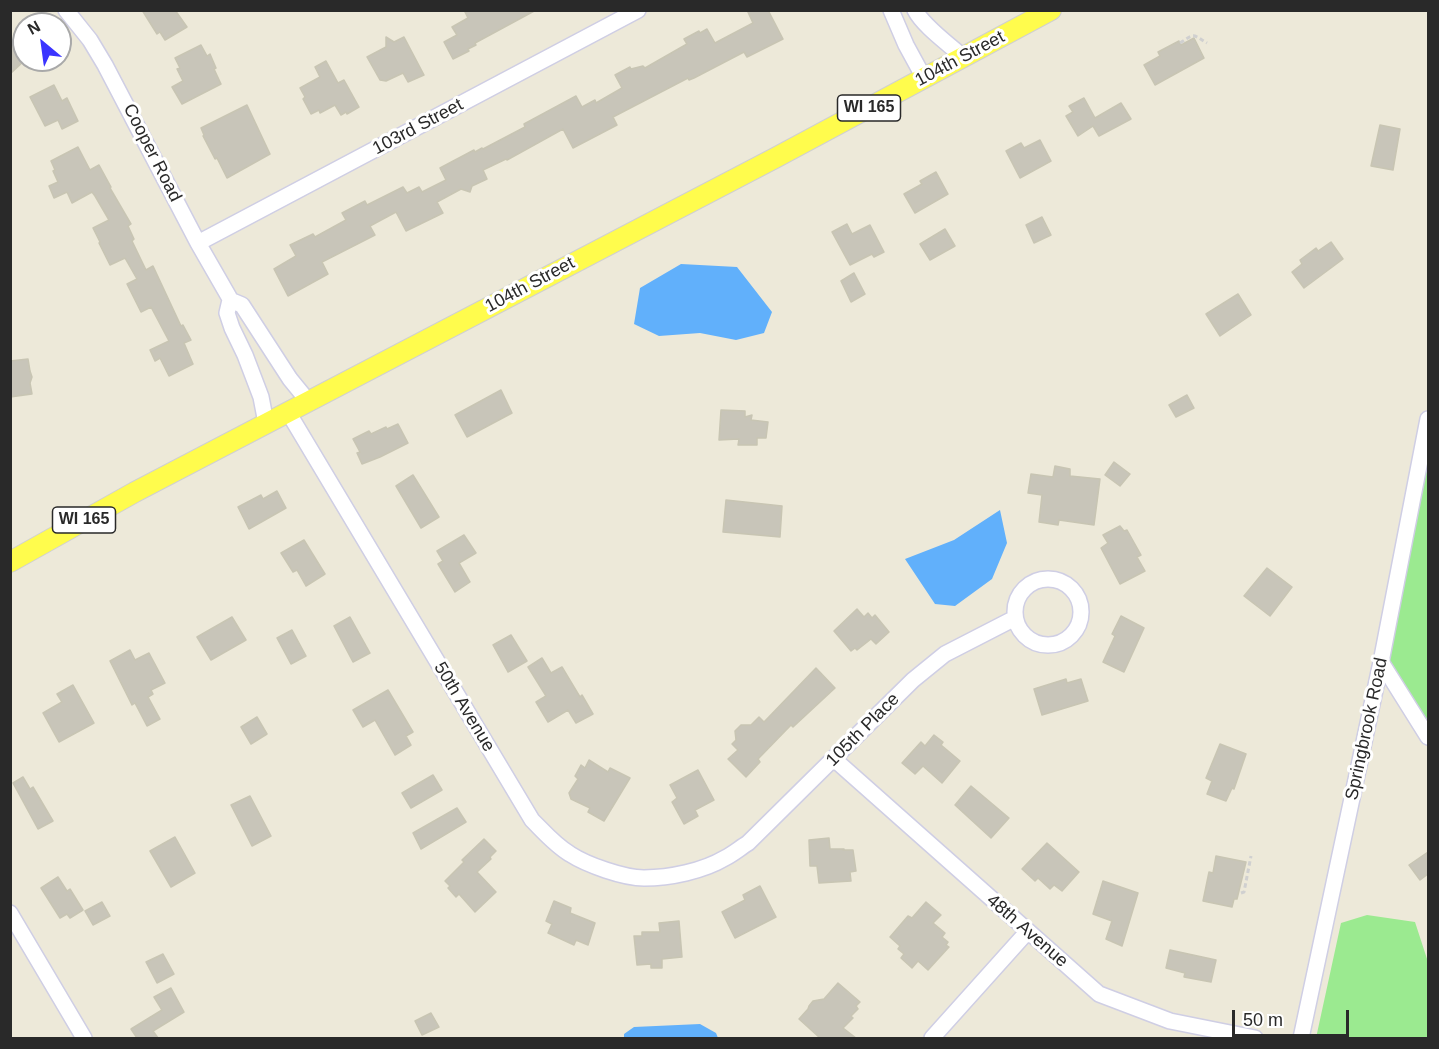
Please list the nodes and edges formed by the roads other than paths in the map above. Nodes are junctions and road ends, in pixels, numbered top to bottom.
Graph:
1 (66, 10) edge
2 (891, 10) edge
3 (915, 10) edge
4 (1051, 10) edge
5 (628, 13) edge
6 (963, 57) junction
7 (924, 78) junction
8 (198, 243) junction
9 (230, 300) junction
10 (308, 401) junction
11 (288, 412) junction
12 (1428, 419) edge
13 (266, 423) junction
14 (10, 561) edge
15 (1016, 618) junction
16 (1381, 662) junction
17 (1428, 737) edge
18 (834, 759) junction
19 (724, 859) joint
20 (10, 913) edge
21 (1028, 931) junction
22 (84, 1038) edge
23 (932, 1038) edge
24 (1255, 1038) edge
25 (1301, 1038) edge

1 - 8 street, Cooper Road
2 - 7 street
3 - 6 street
4 - 6 main road, 104th Street / WI 165
5 - 8 street, 103rd Street
6 - 7 main road, 104th Street / WI 165
7 - 10 main road, 104th Street / WI 165
8 - 9 street, Cooper Road
9 - 10 street, Cooper Road
9 - 13 street, Cooper Road
10 - 11 main road, 104th Street / WI 165
11 - 13 main road, 104th Street / WI 165
11 - 19 street, 50th Avenue
12 - 16 street, Springbrook Road
13 - 14 main road, 104th Street / WI 165
15 - 15 street
15 - 18 street, 105th Place
16 - 17 street
16 - 25 street, Springbrook Road
18 - 19 street, 105th Place
18 - 21 street, 48th Avenue
20 - 22 street
21 - 23 street
21 - 24 street, 48th Avenue

